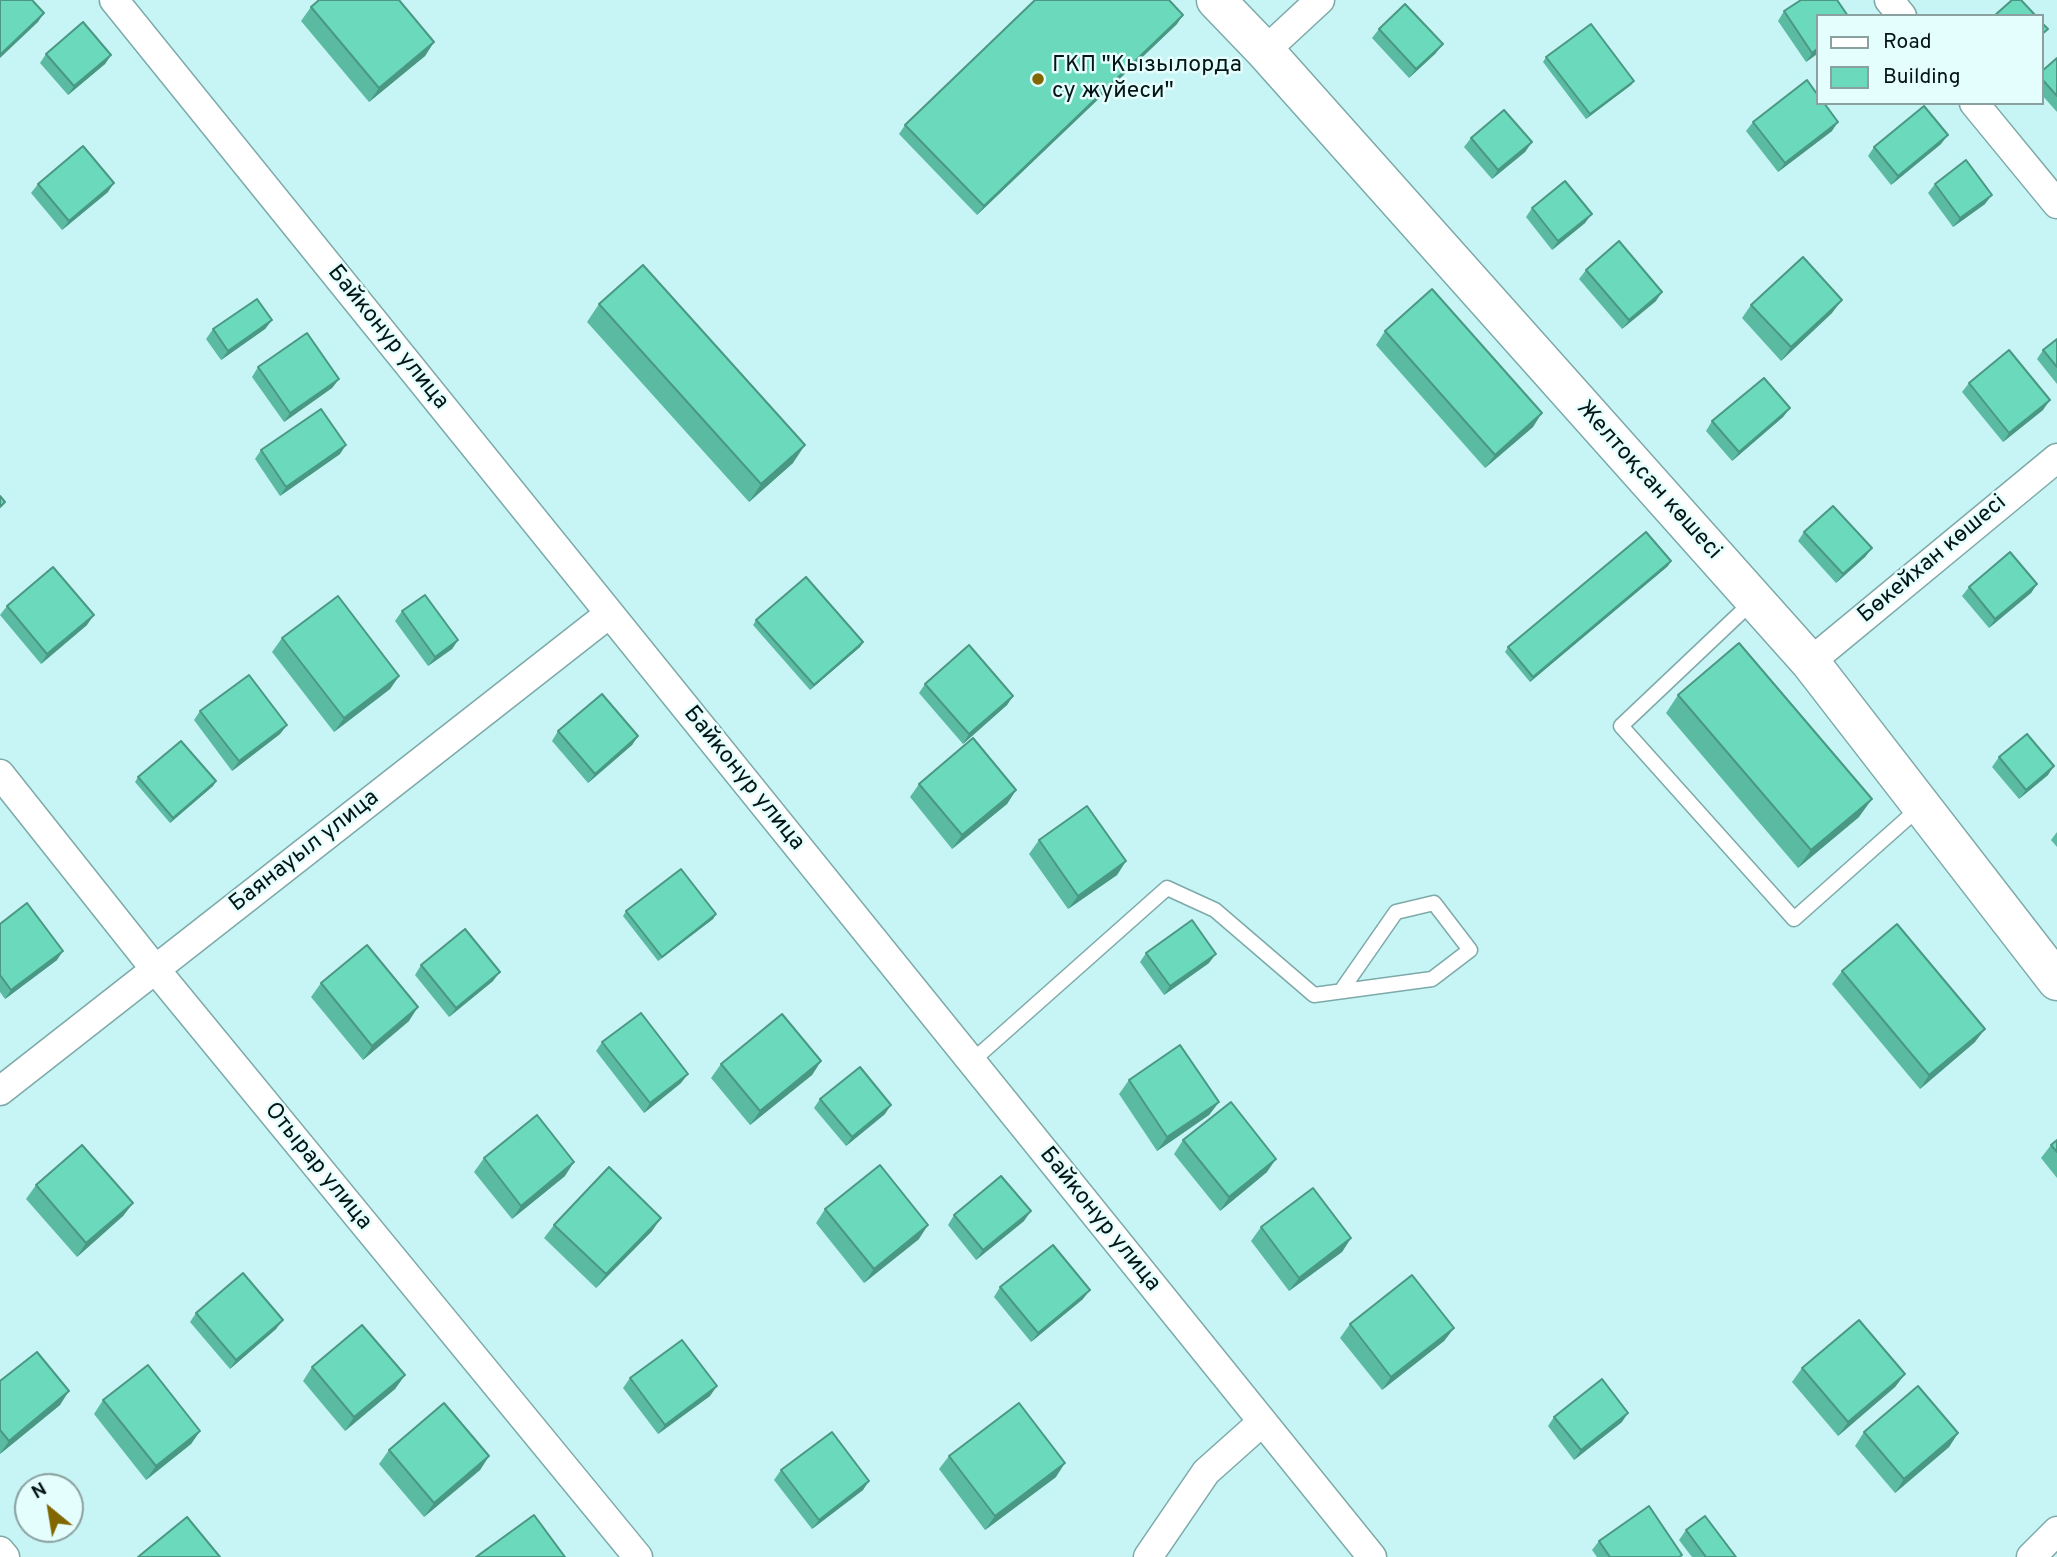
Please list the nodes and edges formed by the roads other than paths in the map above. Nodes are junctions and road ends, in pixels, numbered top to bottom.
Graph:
1 (114, 0) edge
2 (1216, 0) edge
3 (1320, 0) edge
4 (1889, 0) edge
5 (1900, 14) edge
6 (1265, 51) junction
7 (1976, 105) edge
8 (2057, 204) edge
9 (2057, 458) edge
10 (1755, 600) junction
11 (610, 614) junction
12 (1810, 662) junction
13 (0, 774) edge
14 (1921, 806) junction
15 (155, 969) junction
16 (2057, 981) edge
17 (1341, 991) junction
18 (971, 1062) junction
19 (0, 1091) edge
20 (1262, 1422) junction
21 (2057, 1531) edge
22 (0, 1551) edge
23 (5, 1557) edge
24 (638, 1557) edge
25 (1148, 1557) edge
26 (1372, 1557) edge
27 (2031, 1557) edge

1 - 11 street, Байконур улица
2 - 6 street, Желтоқсан көшесі
3 - 6 street
4 - 5 street
6 - 10 street, Желтоқсан көшесі
7 - 8 street
9 - 12 street, Бөкейхан көшесі
10 - 12 street, Желтоқсан көшесі
10 - 14 lane
11 - 15 street, Баянауыл улица
11 - 18 street, Байконур улица
12 - 14 street, Желтоқсан көшесі
13 - 15 street, Отырар улица
14 - 16 street, Желтоқсан көшесі
15 - 19 street, Баянауыл улица
15 - 24 street, Отырар улица
17 - 17 lane
17 - 18 lane
18 - 20 street, Байконур улица
20 - 25 street
20 - 26 street, Байконур улица
21 - 27 street
22 - 23 street

